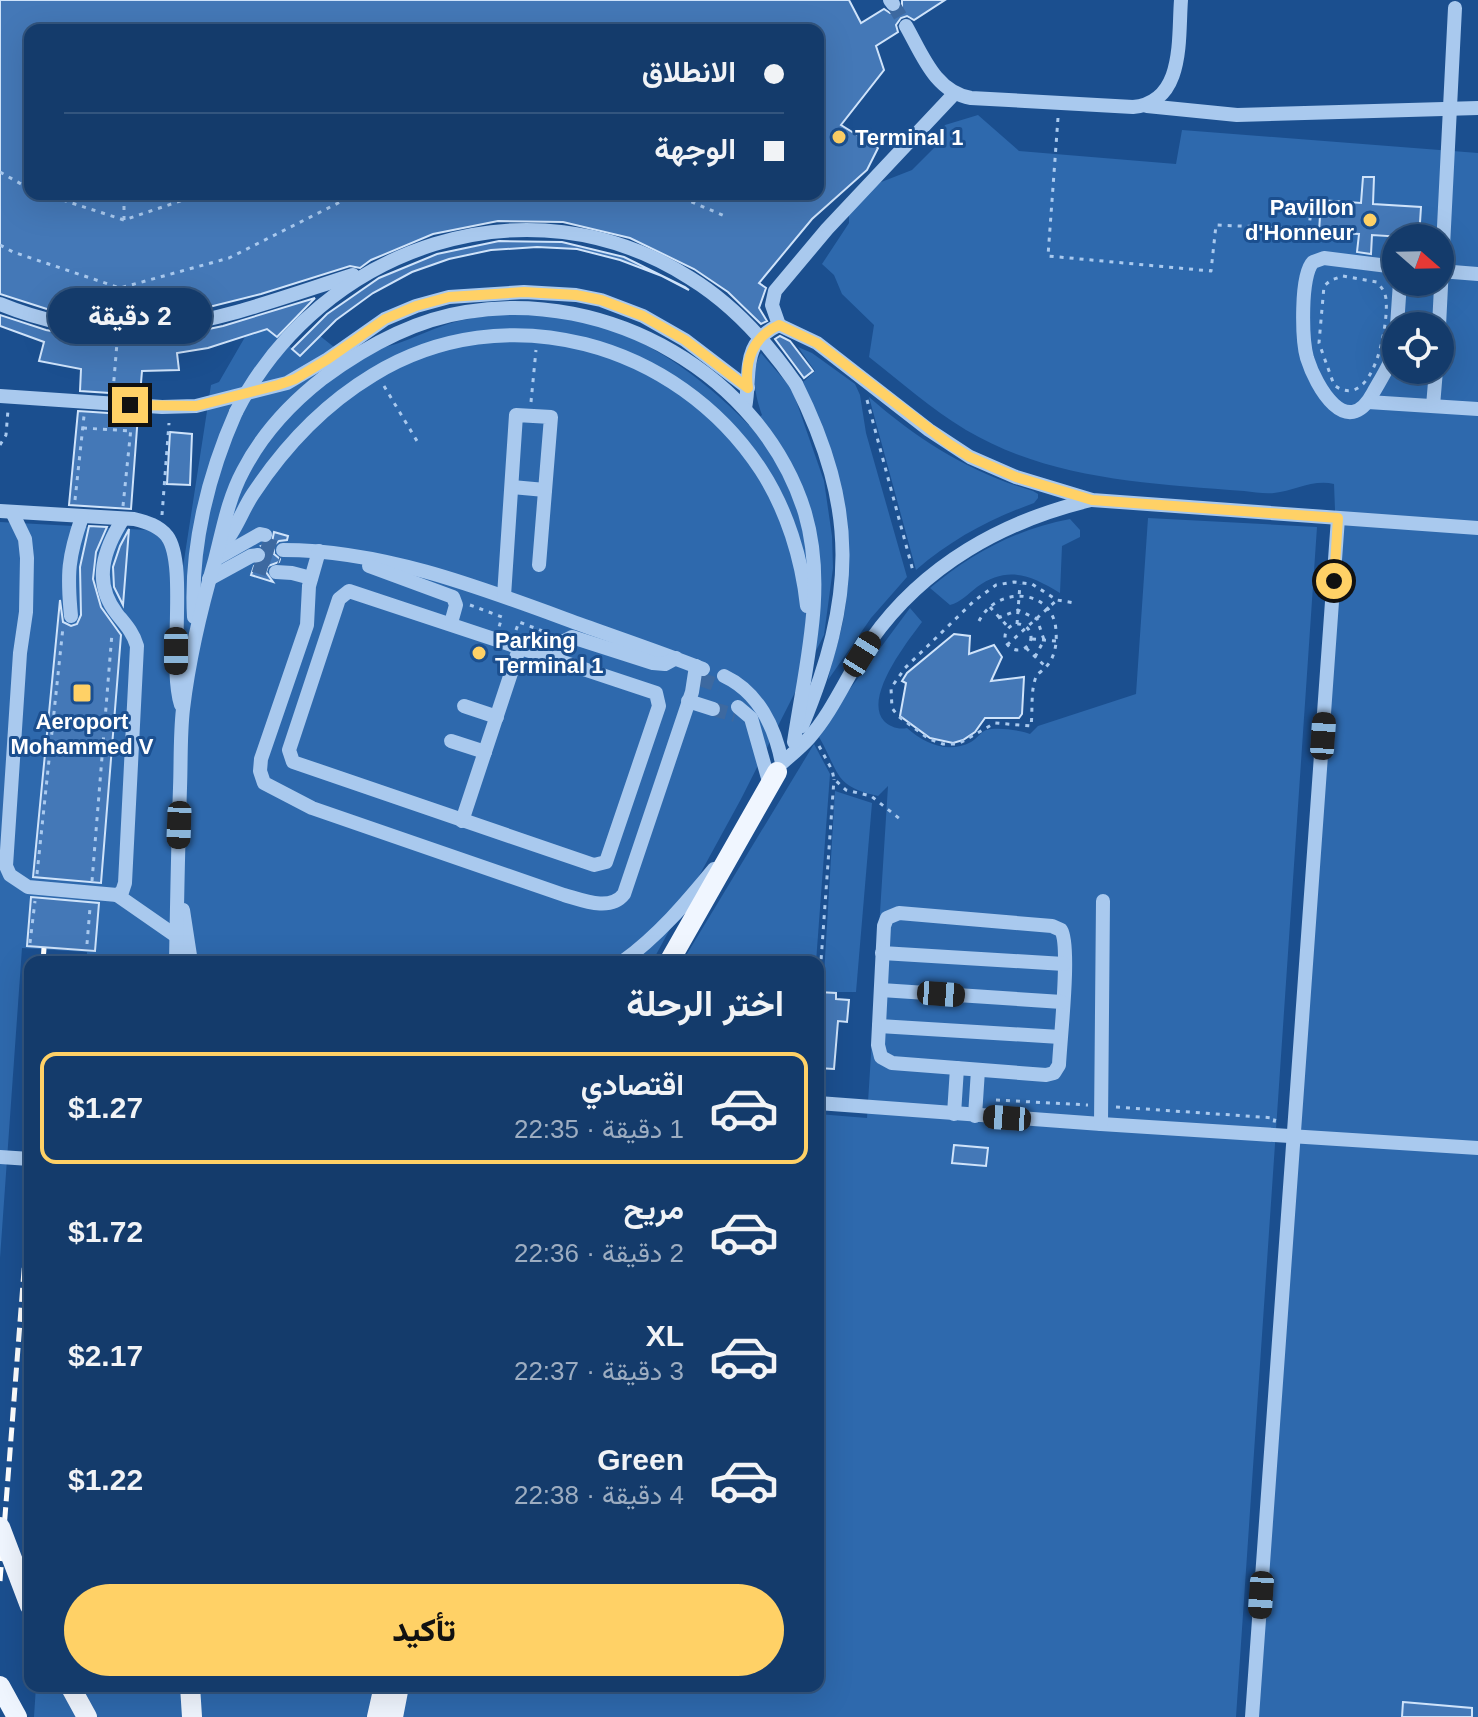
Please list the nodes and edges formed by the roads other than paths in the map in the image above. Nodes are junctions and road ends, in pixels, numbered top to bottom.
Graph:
1 (1181, 0) edge
2 (1455, 8) dead end
3 (906, 26) tunnel mouth
4 (954, 94) junction
5 (1145, 106) junction
6 (1478, 108) edge
7 (1450, 109) junction
8 (1444, 224) edge
9 (1382, 265) edge
10 (372, 269) junction
11 (1454, 272) edge
12 (1478, 274) edge
13 (465, 295) junction
14 (0, 304) edge
15 (466, 312) junction
16 (779, 325) junction
17 (332, 364) junction
18 (1382, 376) edge
19 (1435, 384) edge
20 (748, 388) junction
21 (2, 396) edge
22 (1368, 402) junction
23 (1433, 406) junction
24 (745, 408) junction
25 (1478, 409) edge
26 (512, 487) junction
27 (545, 490) junction
28 (1092, 500) junction
29 (79, 511) junction
30 (6, 512) edge
31 (122, 517) junction
32 (1338, 518) junction
33 (1478, 528) edge
34 (319, 551) junction
35 (216, 555) junction
36 (355, 558) junction
37 (539, 565) dead end
38 (311, 578) junction
39 (209, 579) junction
40 (504, 596) junction
41 (67, 616) road end
42 (451, 623) junction
43 (810, 634) junction
44 (196, 637) junction
45 (520, 646) junction
46 (558, 658) junction
47 (676, 658) junction
48 (696, 681) junction
49 (464, 706) dead end
50 (183, 711) junction
51 (736, 711) tunnel mouth
52 (497, 717) junction
53 (451, 741) dead end
54 (794, 742) junction
55 (485, 752) junction
56 (776, 773) junction
57 (462, 821) junction
58 (741, 834) junction
59 (177, 883) junction
60 (117, 895) junction
61 (1103, 901) dead end
62 (176, 936) junction
63 (882, 953) junction
64 (176, 956) edge
65 (190, 956) edge
66 (631, 956) edge
67 (672, 956) edge
68 (1064, 964) junction
69 (881, 990) junction
70 (1062, 1002) junction
71 (879, 1026) junction
72 (1060, 1037) junction
73 (957, 1068) junction
74 (978, 1070) junction
75 (824, 1103) edge
76 (954, 1114) junction
77 (975, 1116) junction
78 (1101, 1124) junction
79 (1295, 1136) junction
80 (1478, 1148) edge
81 (0, 1157) edge
82 (24, 1159) edge
83 (0, 1527) edge
84 (24, 1590) edge
85 (0, 1686) edge
86 (73, 1692) edge
87 (190, 1692) edge
88 (383, 1692) edge
89 (398, 1692) edge
90 (17, 1717) edge
91 (87, 1717) edge
92 (192, 1717) edge
93 (377, 1717) edge
94 (393, 1717) edge
95 (1252, 1717) edge

1 - 5 street
2 - 7 street
3 - 4 street
4 - 5 street
4 - 16 street
5 - 7 street
6 - 7 street
7 - 8 street
9 - 22 street
10 - 14 street, bridge
10 - 44 street, bridge
10 - 54 street, bridge
11 - 12 street
13 - 15 street
13 - 17 street
13 - 20 street
15 - 17 street
15 - 24 street
16 - 20 street
16 - 28 street
17 - 21 street
17 - 35 street
18 - 22 street
19 - 23 street
20 - 24 street
22 - 23 street
23 - 25 street
24 - 43 street
26 - 27 street
26 - 27 street
26 - 40 street
27 - 37 street
28 - 32 street
28 - 56 street
29 - 30 street
29 - 31 street
29 - 41 street
30 - 60 street
31 - 50 street
31 - 60 street
32 - 33 street
32 - 79 street
34 - 36 street
34 - 38 street
34 - 38 street
35 - 39 street
35 - 39 street
35 - 43 street
36 - 40 street
36 - 42 street
38 - 48 street
39 - 44 street
40 - 47 street
42 - 45 street
42 - 57 street
43 - 54 street
44 - 50 street
45 - 46 street
45 - 52 street
46 - 47 street
46 - 57 street
47 - 48 street
48 - 56 street
49 - 52 street
50 - 59 street
51 - 56 street
52 - 55 street
53 - 55 street
54 - 56 street
55 - 57 street
56 - 58 main road
58 - 66 street
58 - 67 main road
59 - 62 street
59 - 65 street
60 - 62 street
61 - 78 street
62 - 64 street
63 - 68 street
63 - 68 street
63 - 69 street
68 - 70 street
69 - 70 street
69 - 71 street
70 - 72 street
71 - 72 street
71 - 73 street
72 - 74 street
73 - 74 street
73 - 76 street
74 - 77 street
75 - 76 street
76 - 77 street
77 - 78 street
78 - 79 street
79 - 80 street
79 - 95 street
81 - 82 street
83 - 84 main road, bridge
85 - 90 main road
86 - 91 main road
87 - 92 main road
88 - 93 main road
89 - 94 main road

